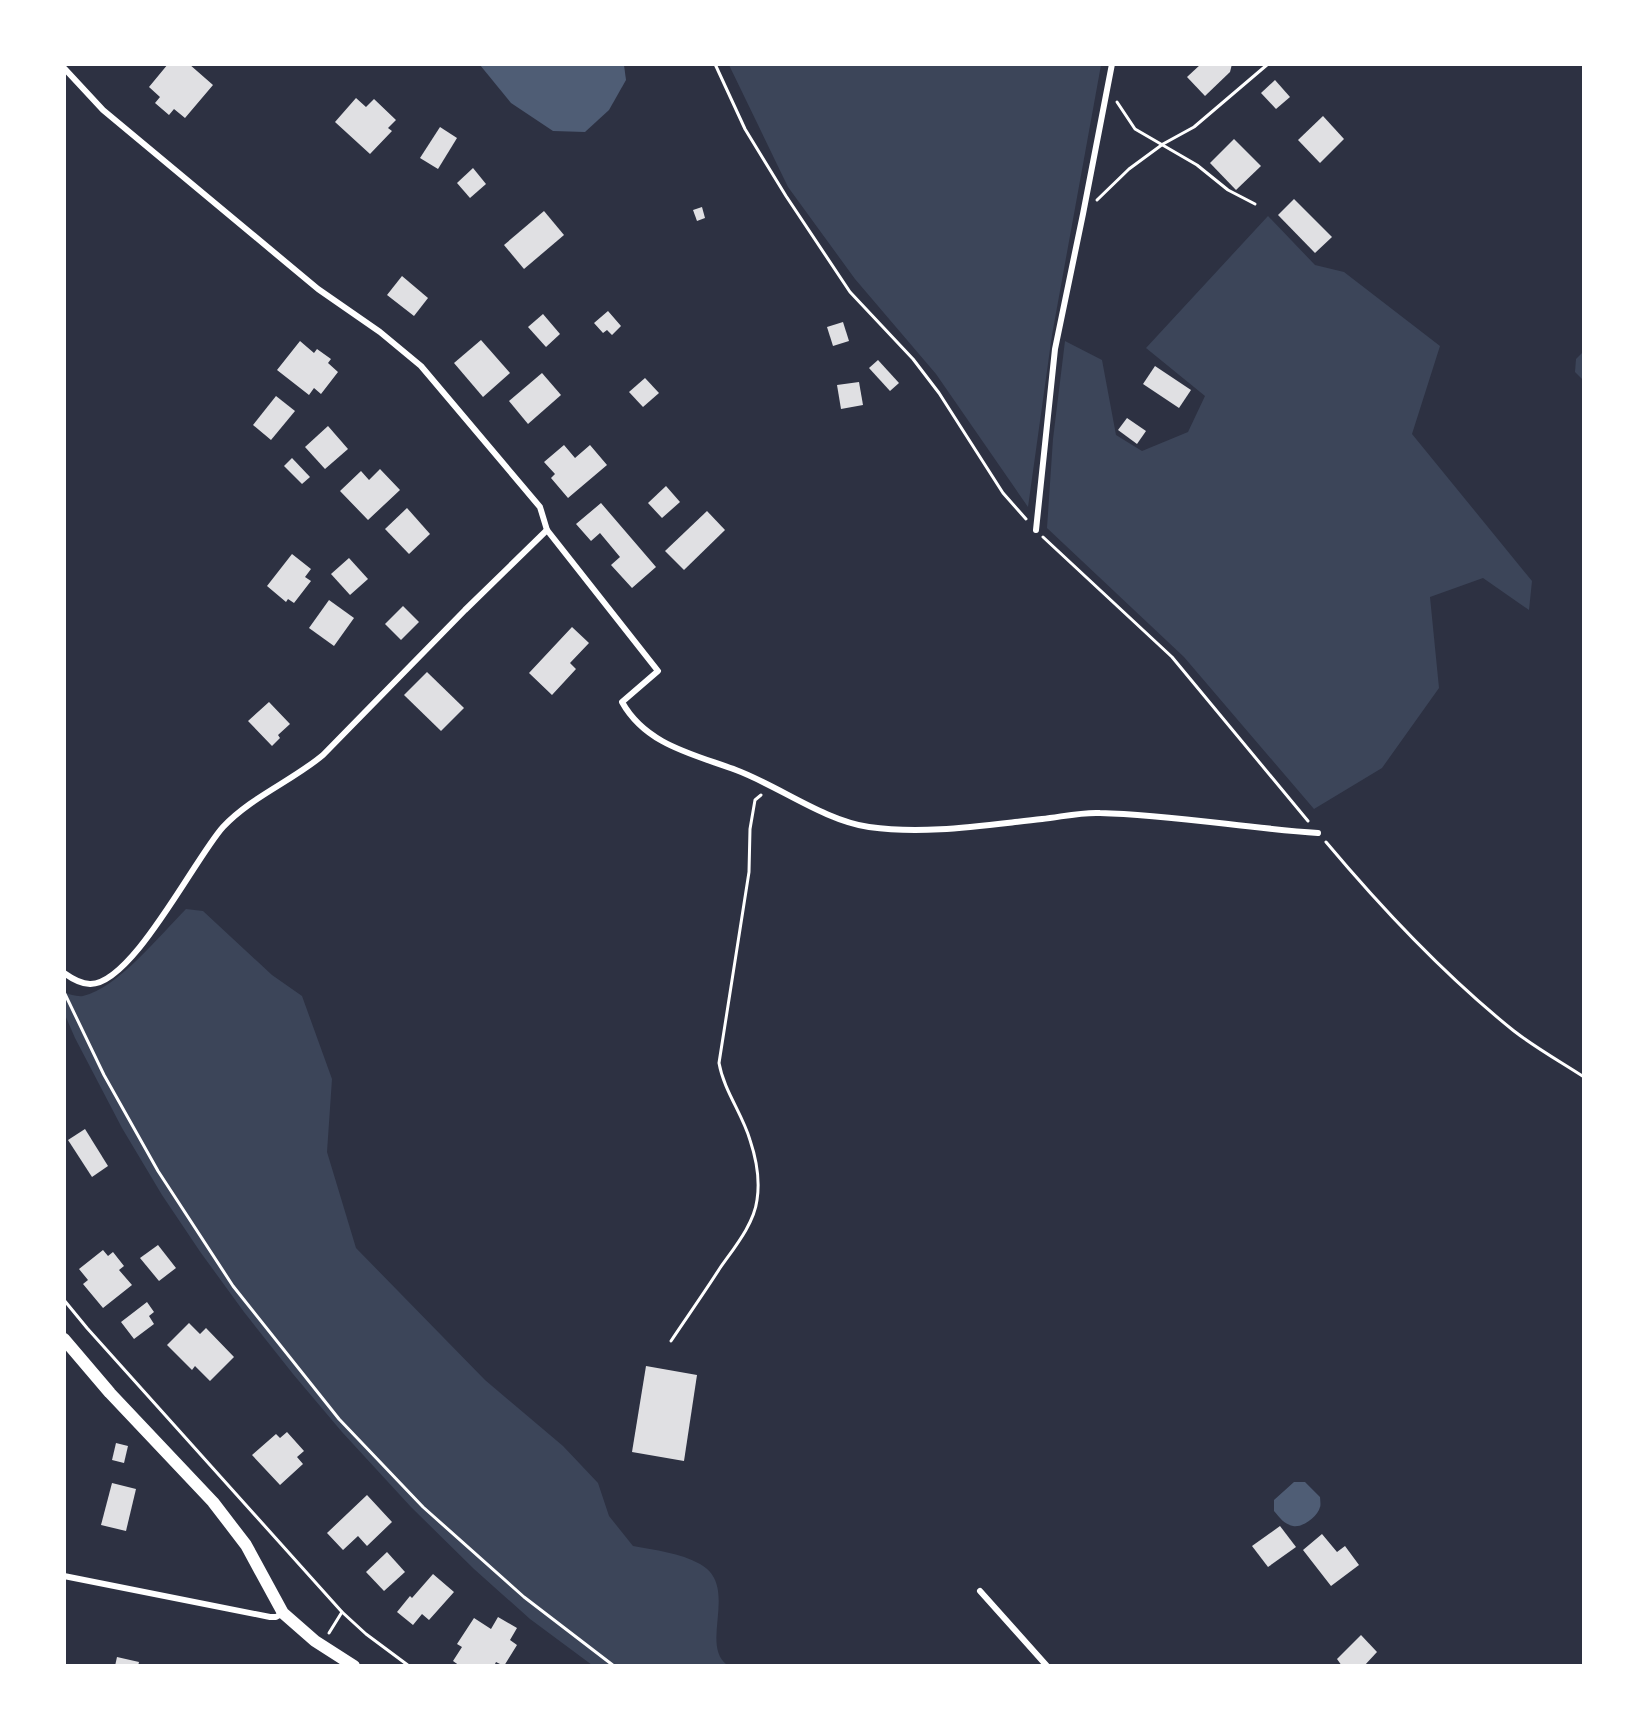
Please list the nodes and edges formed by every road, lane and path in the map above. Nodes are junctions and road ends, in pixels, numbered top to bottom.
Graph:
1 (716, 64) edge
2 (1112, 64) edge
3 (1268, 64) edge
4 (64, 68) edge
5 (1108, 81) junction
6 (1163, 144) junction
7 (1255, 204) dead end
8 (1083, 214) junction
9 (547, 530) junction
10 (1036, 530) junction
11 (770, 784) junction
12 (1318, 832) junction
13 (64, 974) edge
14 (64, 992) edge
15 (1584, 1077) edge
16 (64, 1300) edge
17 (64, 1339) edge
18 (671, 1341) dead end
19 (64, 1576) edge
20 (981, 1591) dead end
21 (342, 1612) junction
22 (283, 1613) junction
23 (321, 1645) junction
24 (354, 1665) edge
25 (409, 1665) edge
26 (614, 1665) edge
27 (1047, 1665) edge

1 - 10 path
2 - 5 street
3 - 6 path
4 - 9 street
5 - 6 path
5 - 8 street
6 - 7 path
6 - 8 path
8 - 10 street
9 - 11 street
9 - 13 street
10 - 12 path
11 - 12 street
11 - 18 path
12 - 15 path
14 - 26 path
16 - 21 path
17 - 22 main road
19 - 22 street
20 - 27 street
21 - 23 path
21 - 25 path
22 - 23 main road
23 - 24 main road

